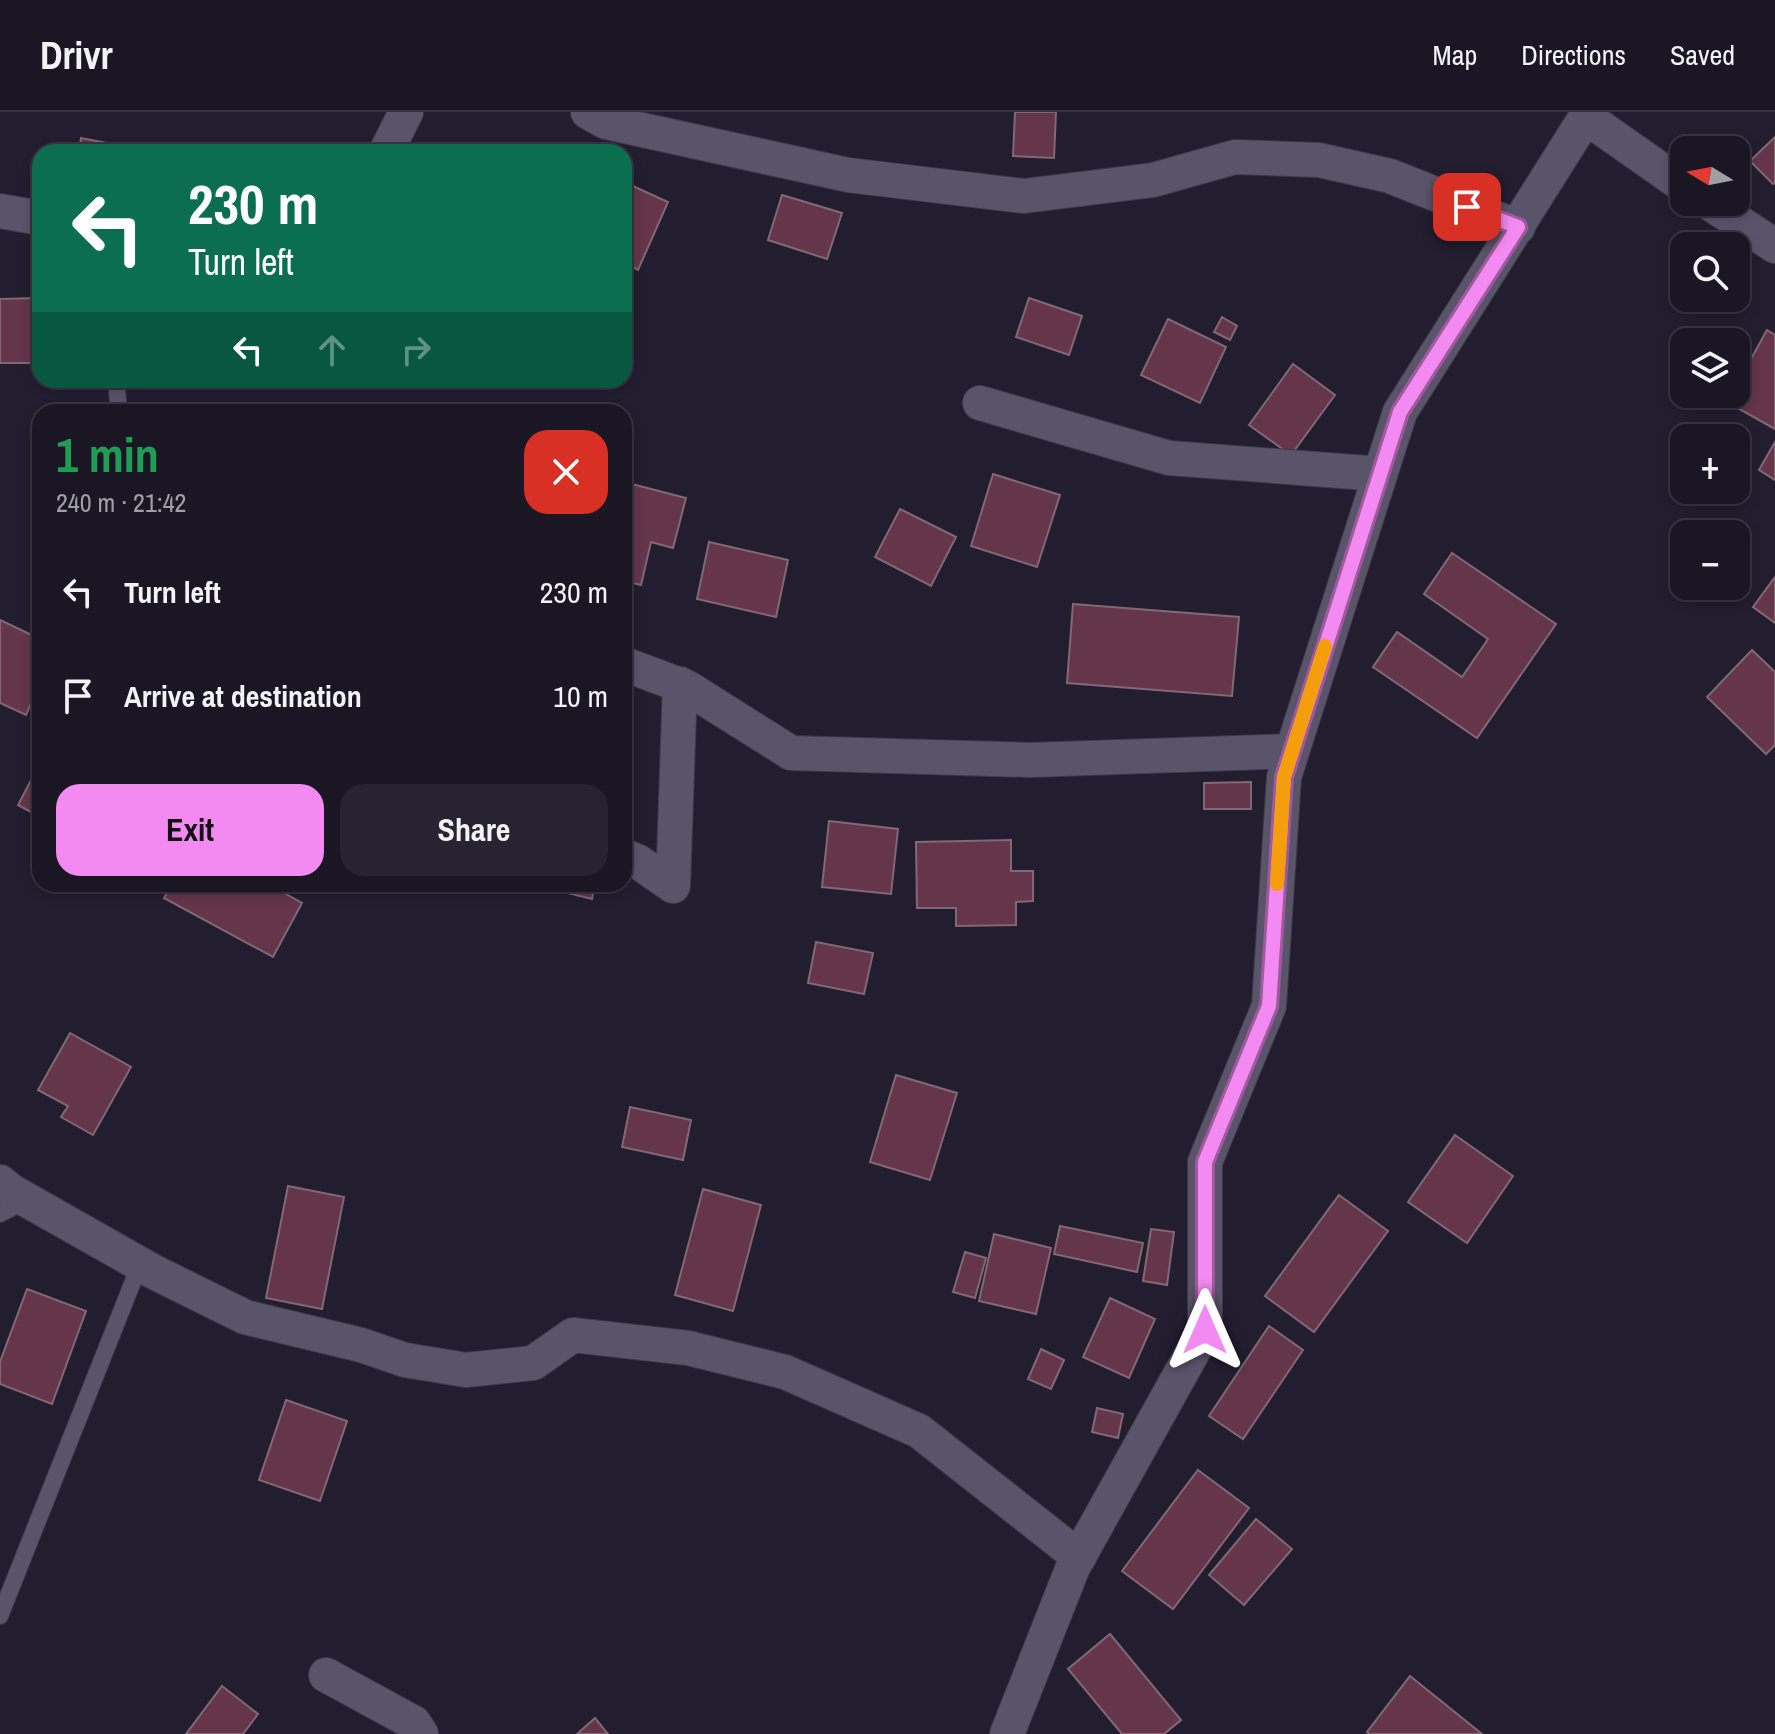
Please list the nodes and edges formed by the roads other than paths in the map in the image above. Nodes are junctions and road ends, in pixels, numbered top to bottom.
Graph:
1 (406, 112) edge
2 (588, 112) edge
3 (1588, 115) edge
4 (390, 144) edge
5 (1670, 176) edge
6 (0, 211) edge
7 (1729, 216) edge
8 (32, 217) edge
9 (1518, 227) junction
10 (1775, 246) edge
11 (980, 403) dead end
12 (1380, 474) junction
13 (632, 667) edge
14 (680, 684) junction
15 (1292, 751) junction
16 (632, 859) edge
17 (9, 1199) edge
18 (140, 1264) junction
19 (1079, 1557) junction
20 (0, 1616) edge
21 (326, 1675) dead end
22 (421, 1734) edge
23 (1007, 1734) edge

1 - 4 street
2 - 9 street
3 - 5 street
3 - 9 street
6 - 8 street
7 - 10 street
9 - 12 street
11 - 12 street
12 - 15 street
13 - 14 street
14 - 15 street
14 - 16 street
15 - 19 street
17 - 18 street
18 - 19 street
18 - 20 lane
19 - 23 street
21 - 22 street

